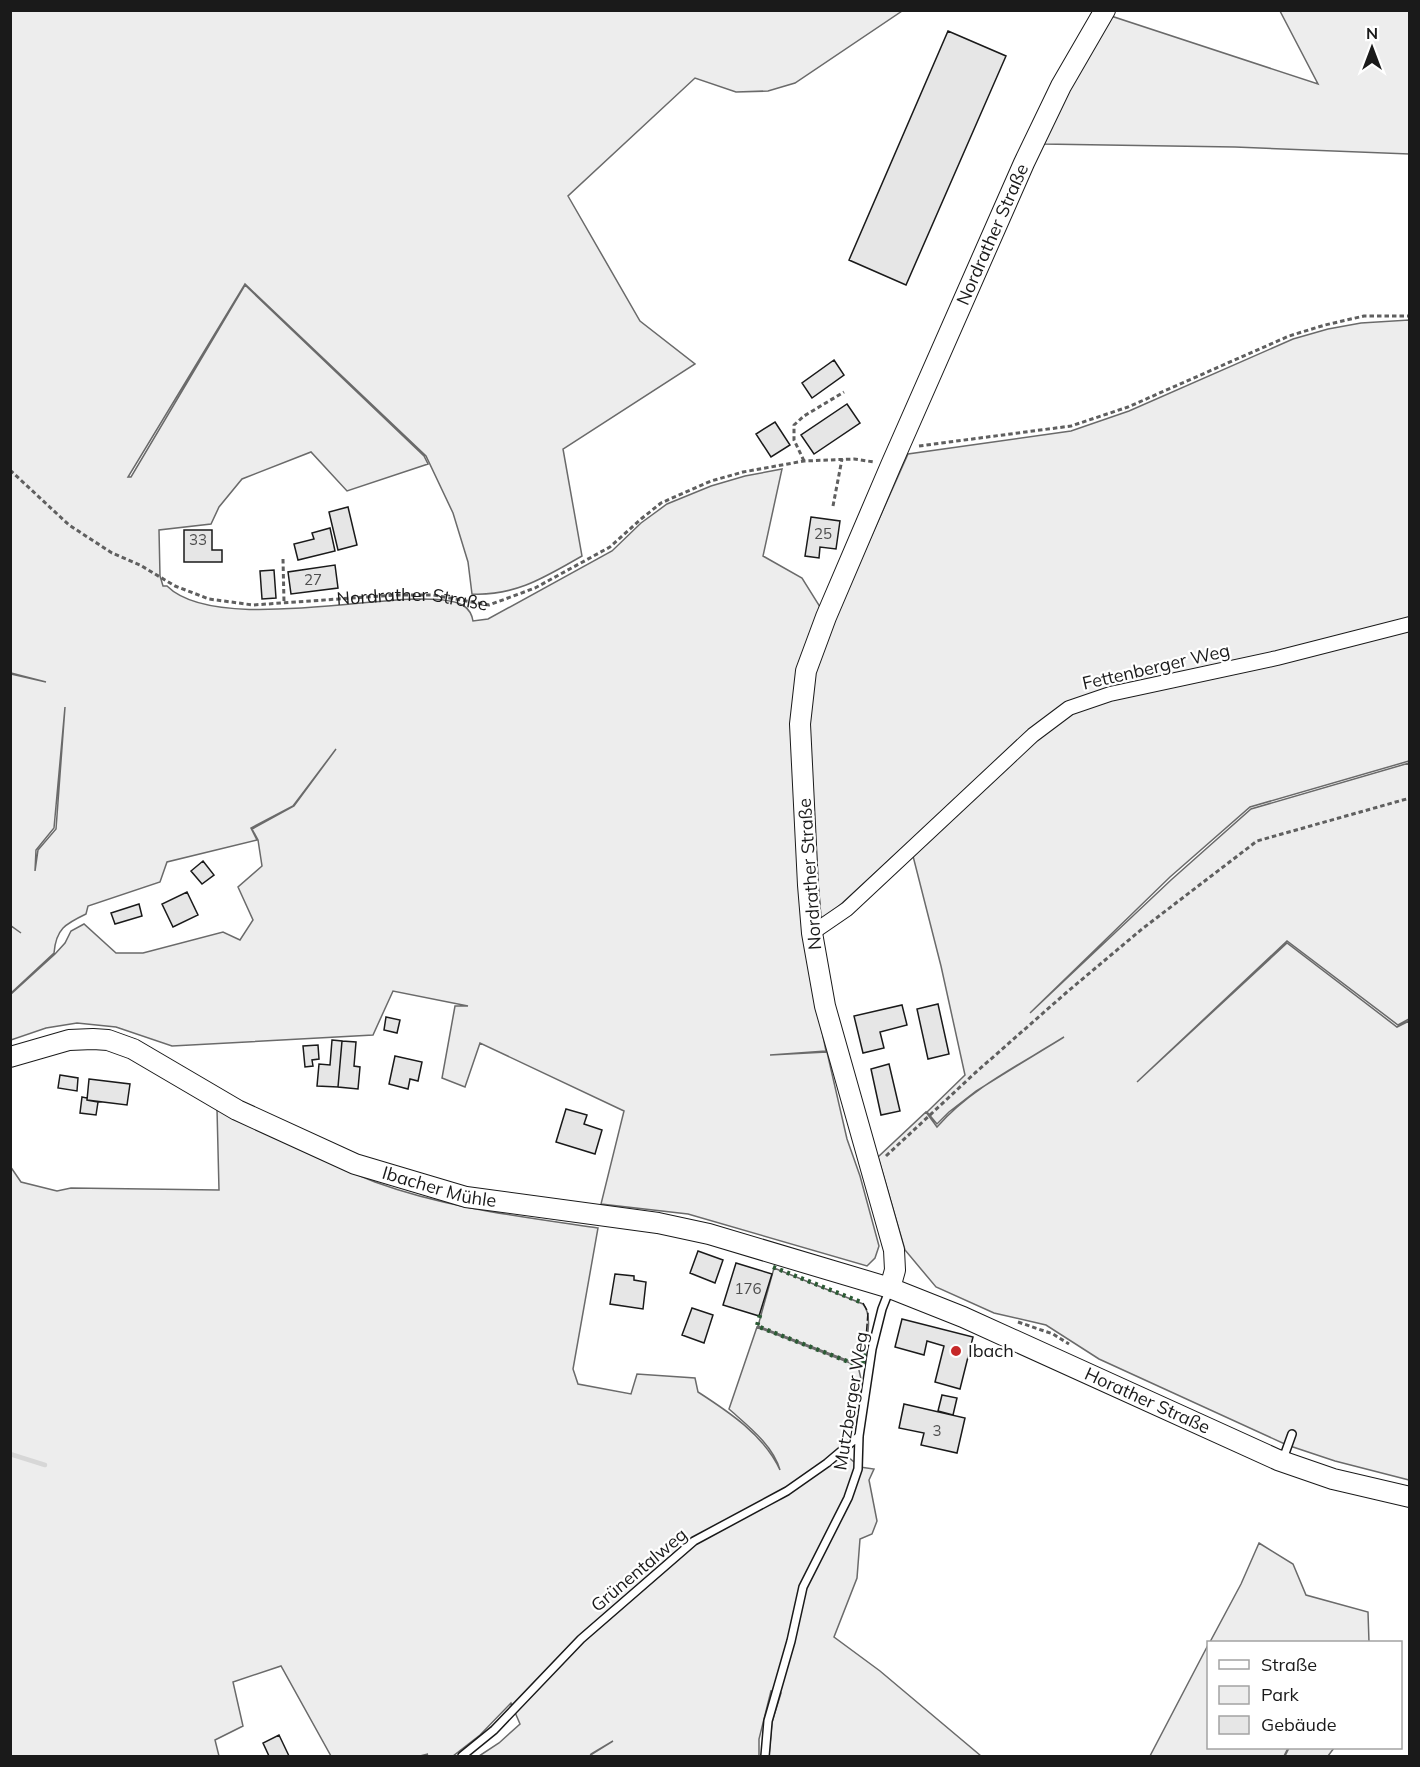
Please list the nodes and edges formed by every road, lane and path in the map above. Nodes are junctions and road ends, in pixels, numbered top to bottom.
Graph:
1 (1105, 10) edge
2 (1410, 316) edge
3 (844, 392) dead end
4 (899, 447) junction
5 (842, 459) junction
6 (804, 461) junction
7 (891, 465) junction
8 (10, 470) edge
9 (833, 506) dead end
10 (283, 559) dead end
11 (284, 603) junction
12 (1410, 624) edge
13 (1410, 798) edge
14 (812, 933) junction
15 (10, 1057) edge
16 (871, 1170) junction
17 (890, 1288) junction
18 (1292, 1434) dead end
19 (859, 1436) junction
20 (1282, 1461) junction
21 (1410, 1497) edge
22 (462, 1756) edge
23 (765, 1756) edge

1 - 4 main road, Nordrather Straße
2 - 4 path
3 - 6 path
4 - 7 main road, Nordrather Straße
5 - 6 path, Nordrather Straße
5 - 7 path, Nordrather Straße
5 - 9 path
6 - 11 path, Nordrather Straße
7 - 14 main road, Nordrather Straße
8 - 11 path, Nordrather Straße
10 - 11 path
12 - 14 street, Fettenberger Weg
13 - 16 path
14 - 16 main road, Nordrather Straße
15 - 17 main road, Ibacher Mühle
16 - 17 main road, Nordrather Straße
17 - 19 lane, Mutzberger Weg
17 - 20 main road, Horather Straße
18 - 20 lane
19 - 22 lane, Grünentalweg
19 - 23 lane, Mutzberger Weg
20 - 21 main road, Horather Straße

